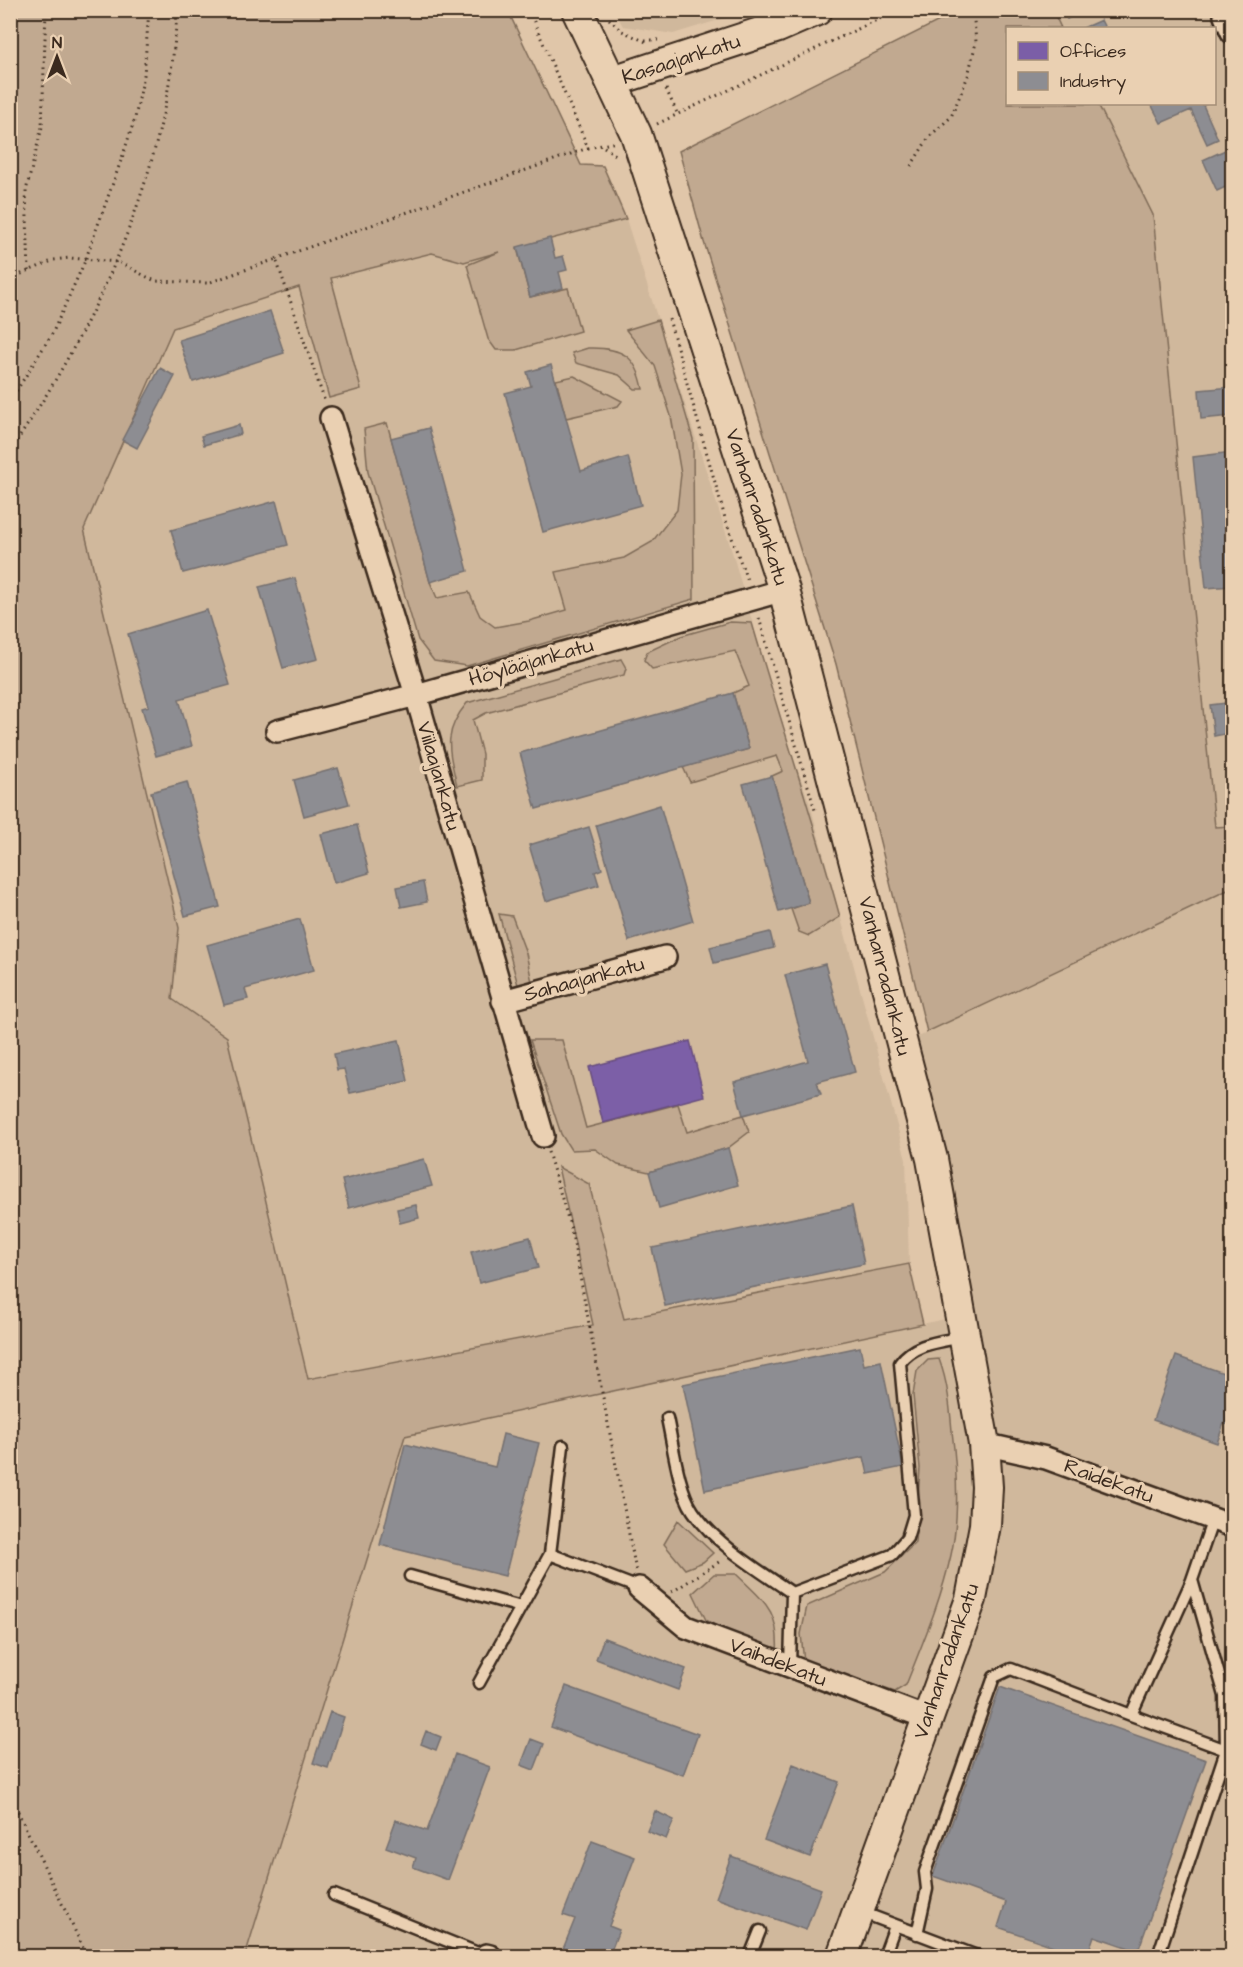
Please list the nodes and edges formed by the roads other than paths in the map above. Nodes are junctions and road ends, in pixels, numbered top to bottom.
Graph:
1 (577, 10) edge
2 (817, 10) edge
3 (612, 81) junction
4 (331, 418) road end
5 (784, 590) junction
6 (416, 695) junction
7 (277, 731) dead end
8 (665, 957) dead end
9 (503, 1001) junction
10 (543, 1136) road end
11 (966, 1336) junction
12 (668, 1418) dead end
13 (984, 1444) junction
14 (563, 1446) dead end
15 (1223, 1522) edge
16 (550, 1554) junction
17 (410, 1576) dead end
18 (1192, 1580) junction
19 (639, 1588) joint
20 (792, 1593) junction
21 (521, 1606) junction
22 (790, 1666) junction
23 (479, 1683) dead end
24 (1131, 1715) junction
25 (927, 1718) junction
26 (1226, 1750) junction
27 (334, 1895) dead end
28 (858, 1911) junction
29 (895, 1926) junction
30 (760, 1931) dead end
31 (917, 1934) junction
32 (487, 1956) edge
33 (750, 1956) edge
34 (842, 1956) edge
35 (884, 1956) edge
36 (977, 1956) edge
37 (1158, 1956) edge

1 - 3 street, Vanhanradankatu
2 - 3 street, Kasaajankatu
3 - 5 street, Vanhanradankatu
4 - 6 street, Viilaajankatu
5 - 6 street, Höylääjankatu
5 - 11 street, Vanhanradankatu
6 - 7 street, Höylääjankatu
6 - 9 street, Viilaajankatu
8 - 9 street, Sahaajankatu
9 - 10 street, Viilaajankatu
11 - 13 street, Vanhanradankatu
11 - 20 lane
12 - 20 lane
13 - 15 street, Raidekatu
13 - 25 street, Vanhanradankatu
14 - 16 lane
15 - 18 lane
16 - 19 lane
16 - 21 lane
17 - 21 lane
18 - 24 lane
18 - 26 lane
19 - 22 street, Vaihdekatu
20 - 22 lane
21 - 23 lane
22 - 25 street, Vaihdekatu
24 - 26 lane
24 - 31 lane
25 - 28 street, Vanhanradankatu
26 - 37 lane
27 - 32 lane
28 - 29 lane
28 - 34 street, Vanhanradankatu
29 - 31 lane
29 - 35 lane
30 - 33 lane
31 - 36 lane

